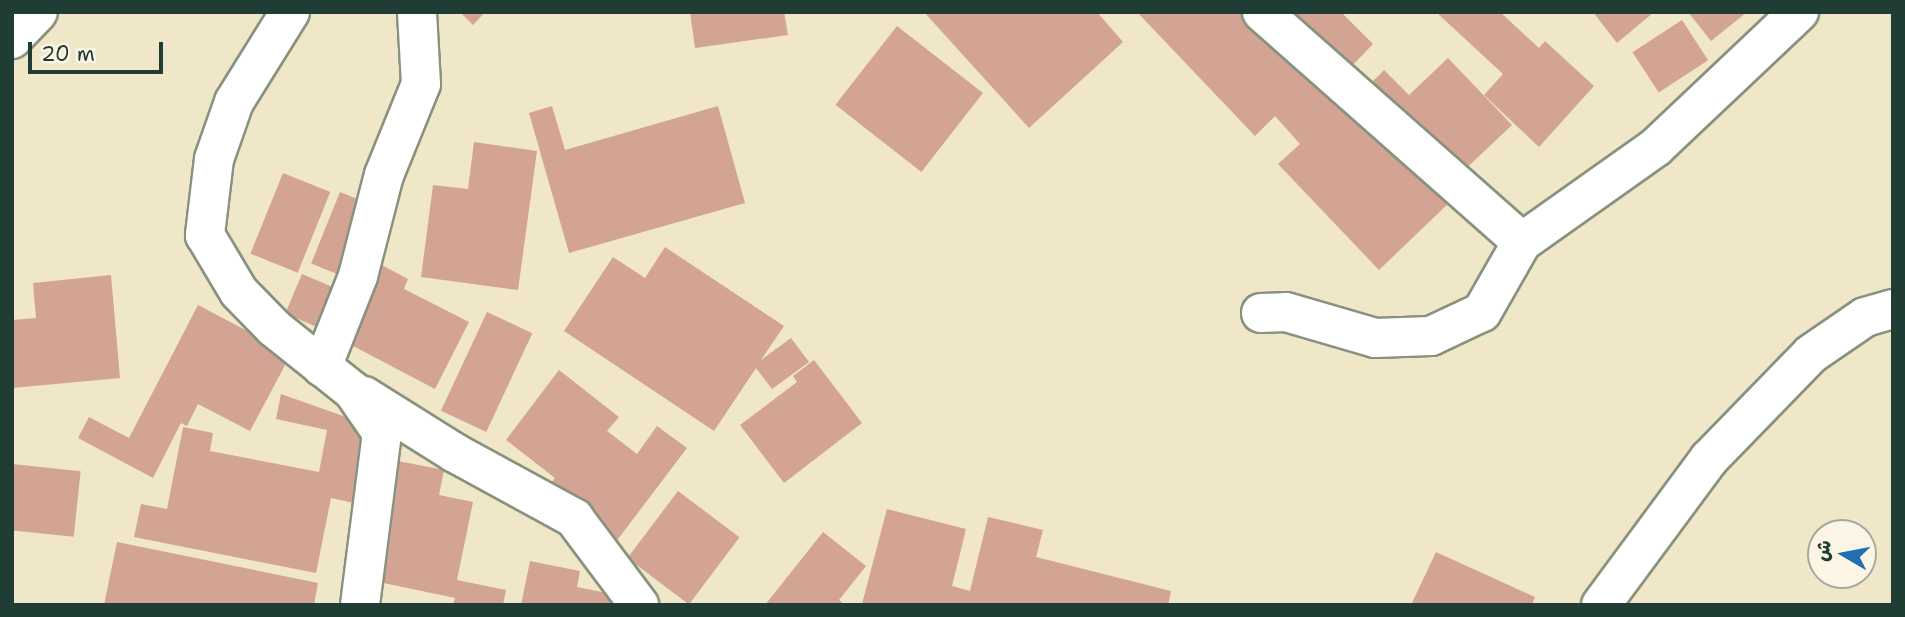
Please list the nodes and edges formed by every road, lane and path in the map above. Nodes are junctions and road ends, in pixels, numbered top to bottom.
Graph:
1 (38, 12) edge
2 (290, 12) edge
3 (417, 12) edge
4 (1262, 12) edge
5 (1799, 12) edge
6 (12, 39) edge
7 (1522, 242) junction
8 (1893, 309) edge
9 (1261, 313) dead end
10 (329, 372) junction
11 (360, 605) edge
12 (639, 605) edge
13 (1601, 605) edge

1 - 6 street
2 - 10 street
3 - 10 street
4 - 7 street
5 - 7 street
7 - 9 street
8 - 13 street
10 - 11 street
10 - 12 street

